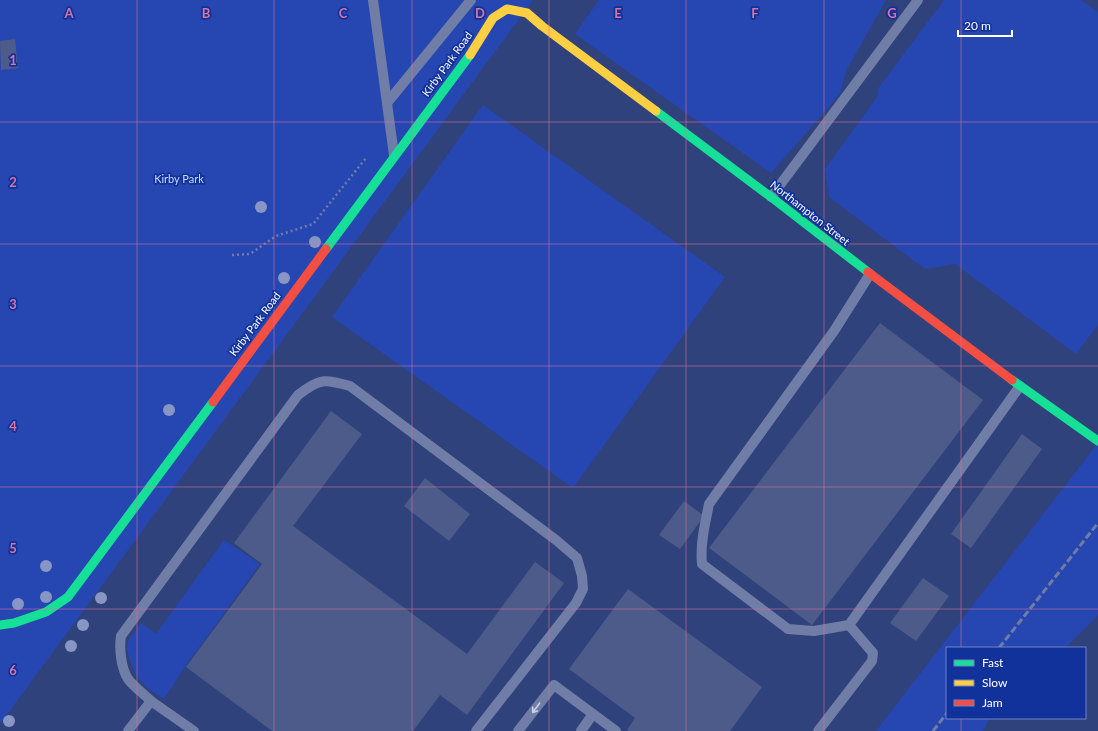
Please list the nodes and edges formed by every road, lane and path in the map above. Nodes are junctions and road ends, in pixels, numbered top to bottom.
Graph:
1 (373, 0) edge
2 (470, 0) edge
3 (918, 0) edge
4 (510, 4) edge
5 (387, 103) junction
6 (368, 156) dead end
7 (394, 156) junction
8 (771, 197) junction
9 (232, 255) dead end
10 (870, 274) junction
11 (1020, 386) junction
12 (1098, 441) edge
13 (0, 625) edge
14 (849, 625) junction
15 (152, 701) junction
16 (593, 714) junction
17 (128, 731) edge
18 (194, 731) edge
19 (476, 731) edge
20 (518, 731) edge
21 (581, 731) edge
22 (616, 731) edge
23 (818, 731) edge

1 - 5 lane
2 - 5 lane
3 - 8 lane
4 - 7 street, Kirby Park Road
4 - 8 street, Northampton Street
5 - 7 lane
6 - 9 path
7 - 13 street, Kirby Park Road
8 - 10 street, Northampton Street
10 - 11 street, Northampton Street
10 - 14 lane
11 - 12 street, Northampton Street
11 - 14 lane
14 - 23 lane
15 - 17 lane
15 - 18 lane
15 - 19 lane
16 -> 20 lane
16 - 21 lane
16 - 22 lane

